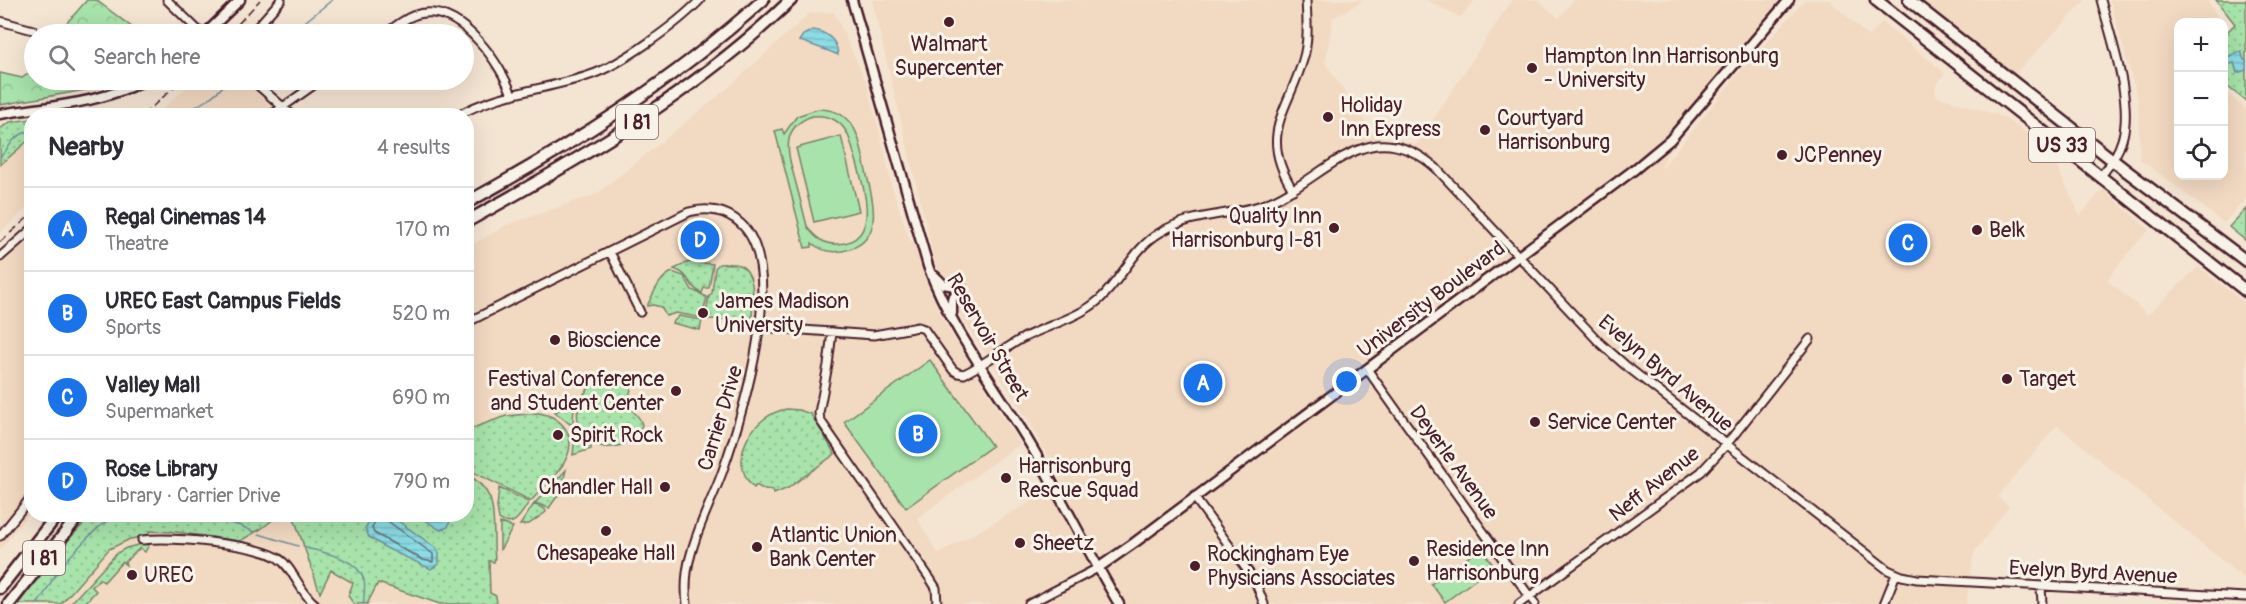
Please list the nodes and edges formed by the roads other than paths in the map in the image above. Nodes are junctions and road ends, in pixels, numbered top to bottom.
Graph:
1 (167, 0) edge
2 (240, 0) edge
3 (281, 0) edge
4 (700, 0) edge
5 (763, 0) edge
6 (791, 0) edge
7 (852, 0) edge
8 (1306, 0) edge
9 (1789, 0) edge
10 (1876, 0) edge
11 (1909, 0) edge
12 (2101, 0) edge
13 (0, 21) edge
14 (193, 24) edge
15 (215, 24) edge
16 (260, 24) edge
17 (399, 24) edge
18 (459, 24) edge
19 (24, 28) edge
20 (474, 37) edge
21 (1928, 40) junction
22 (1958, 40) junction
23 (1941, 51) junction
24 (123, 90) edge
25 (264, 90) edge
26 (306, 90) edge
27 (512, 95) junction
28 (2036, 102) junction
29 (283, 106) junction
30 (38, 108) edge
31 (280, 108) edge
32 (474, 108) edge
33 (24, 110) edge
34 (0, 114) edge
35 (2113, 161) junction
36 (2101, 176) junction
37 (1293, 190) junction
38 (474, 199) edge
39 (474, 218) edge
40 (24, 236) edge
41 (610, 252) junction
42 (1518, 256) junction
43 (0, 257) edge
44 (2246, 261) edge
45 (929, 268) junction
46 (2246, 291) edge
47 (640, 312) dead end
48 (474, 319) edge
49 (955, 324) junction
50 (760, 327) junction
51 (832, 332) junction
52 (1810, 339) dead end
53 (980, 364) junction
54 (1367, 369) junction
55 (1726, 445) junction
56 (1194, 497) junction
57 (24, 506) edge
58 (52, 522) edge
59 (74, 522) edge
60 (0, 536) edge
61 (142, 540) dead end
62 (1098, 568) junction
63 (1896, 574) junction
64 (2041, 586) junction
65 (0, 588) edge
66 (1529, 596) junction
67 (2246, 597) edge
68 (938, 601) edge
69 (9, 604) edge
70 (315, 604) edge
71 (687, 604) edge
72 (1029, 604) edge
73 (1119, 604) edge
74 (1264, 604) edge
75 (1519, 604) edge
76 (1535, 604) edge
77 (1884, 604) edge
78 (2042, 604) edge

1 - 14 street
2 - 15 main road
3 - 16 street
4 - 27 street
5 - 38 highway, I 81
6 - 39 highway, I 81
7 - 45 main road, Reservoir Street
8 - 37 street
9 - 42 main road, University Boulevard
10 - 21 highway, US 33
11 - 22 highway, US 33
12 - 35 street
13 - 19 street
17 - 18 street
20 - 27 street
21 - 22 highway
21 - 23 highway, US 33
22 - 28 highway, US 33
23 - 28 highway
23 - 36 highway, US 33
24 - 30 main road
25 - 29 street
26 - 29 street
27 - 32 street
28 - 35 highway, US 33
29 - 31 street
33 - 34 main road
35 - 36 street
35 - 44 highway, US 33
36 - 46 highway, US 33
37 - 42 street, Evelyn Byrd Avenue
37 - 53 street, Evelyn Byrd Avenue
40 - 43 street
41 - 47 street
41 - 48 street, Carrier Drive
41 - 50 street, Carrier Drive
42 - 54 main road, University Boulevard
42 - 55 street, Evelyn Byrd Avenue
45 - 49 main road, Reservoir Street
45 - 49 main road
49 - 53 main road, Reservoir Street
50 - 51 street
50 - 71 street, Carrier Drive
51 - 53 street, Evelyn Byrd Avenue
51 - 68 street
52 - 55 street, Neff Avenue
53 - 62 main road, Reservoir Street
54 - 56 main road, University Boulevard
54 - 66 street, Deyerle Avenue
55 - 63 street, Evelyn Byrd Avenue
55 - 66 street, Neff Avenue
56 - 62 main road, University Boulevard
56 - 74 street
57 - 60 street
58 - 65 highway, I 81
59 - 69 highway, I 81
61 - 70 street
62 - 72 street, University Boulevard
62 - 73 main road, Reservoir Street
63 - 64 street, Evelyn Byrd Avenue
63 - 77 street
64 - 67 street, Evelyn Byrd Avenue
64 - 78 street
66 - 75 street, Neff Avenue
66 - 76 street, Deyerle Avenue

